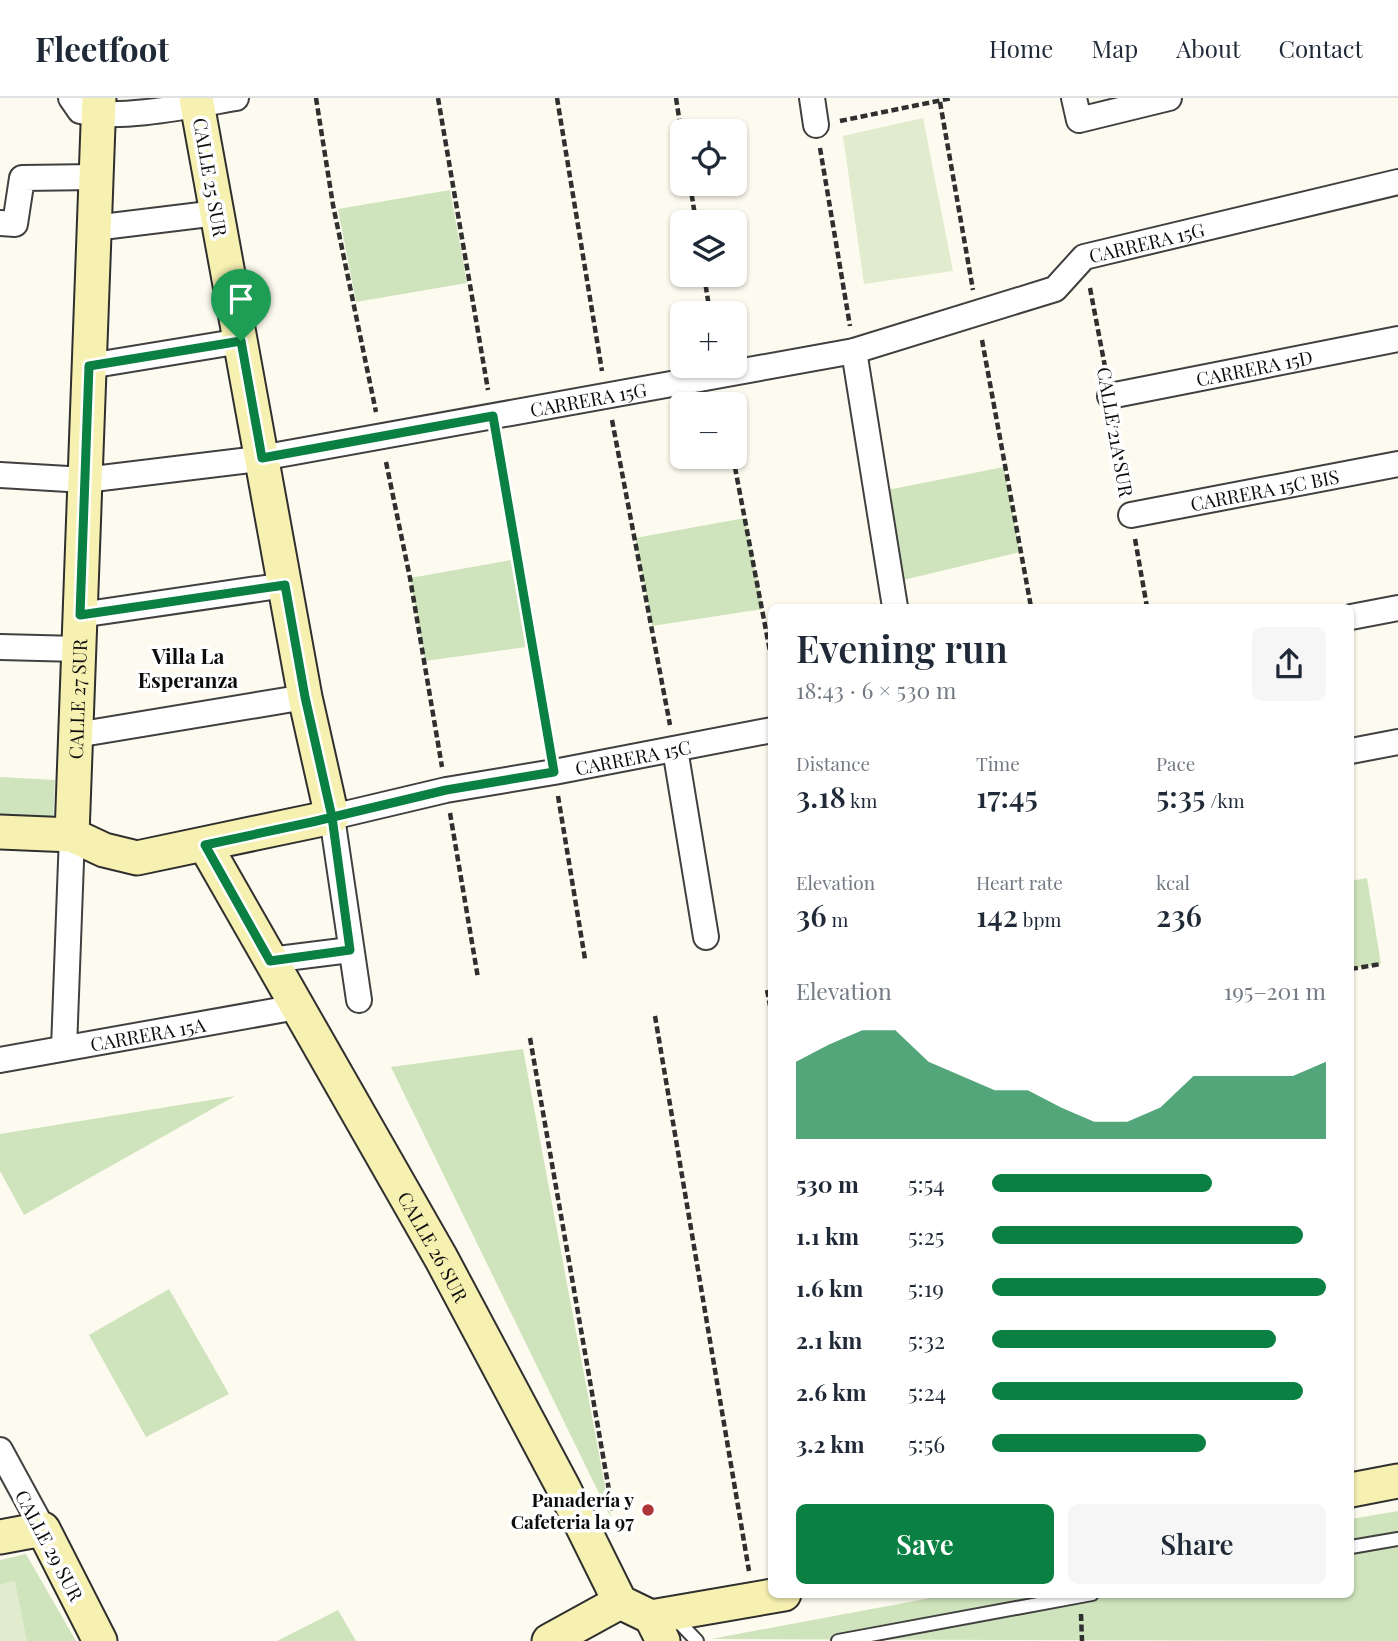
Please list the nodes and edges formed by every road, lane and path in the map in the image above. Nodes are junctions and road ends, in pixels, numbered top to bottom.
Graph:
1 (236, 98) edge
2 (316, 98) edge
3 (438, 98) edge
4 (676, 98) edge
5 (812, 98) edge
6 (952, 98) edge
7 (1169, 98) edge
8 (197, 101) edge
9 (940, 102) junction
10 (89, 104) edge
11 (1077, 109) edge
12 (679, 119) edge
13 (816, 125) junction
14 (96, 177) junction
15 (1398, 181) edge
16 (217, 213) junction
17 (0, 223) edge
18 (94, 228) junction
19 (1084, 257) junction
20 (977, 313) junction
21 (1398, 339) edge
22 (241, 341) junction
23 (854, 351) junction
24 (89, 366) junction
25 (1110, 396) junction
26 (493, 416) junction
27 (381, 436) junction
28 (262, 458) junction
29 (1398, 464) edge
30 (735, 469) edge
31 (0, 475) edge
32 (85, 480) junction
33 (1131, 514) junction
34 (285, 585) junction
35 (895, 604) edge
36 (1030, 604) edge
37 (1146, 604) edge
38 (1398, 608) edge
39 (80, 615) junction
40 (1354, 616) edge
41 (768, 641) edge
42 (0, 647) edge
43 (79, 649) junction
44 (305, 697) junction
45 (768, 731) edge
46 (76, 735) junction
47 (1398, 742) edge
48 (675, 750) junction
49 (1354, 750) edge
50 (554, 772) junction
51 (446, 790) junction
52 (332, 817) junction
53 (0, 832) edge
54 (72, 835) junction
55 (205, 845) junction
56 (706, 937) dead end
57 (350, 950) junction
58 (585, 959) dead end
59 (270, 961) junction
60 (1381, 964) dead end
61 (1354, 968) edge
62 (478, 978) dead end
63 (767, 990) dead end
64 (768, 995) edge
65 (359, 1000) dead end
66 (297, 1007) junction
67 (656, 1016) dead end
68 (530, 1038) dead end
69 (64, 1048) junction
70 (0, 1060) edge
71 (0, 1450) edge
72 (1398, 1481) edge
73 (1354, 1489) edge
74 (615, 1525) dead end
75 (43, 1529) junction
76 (0, 1537) edge
77 (1398, 1539) edge
78 (1354, 1546) edge
79 (768, 1592) edge
80 (768, 1597) edge
81 (1070, 1598) edge
82 (620, 1602) junction
83 (662, 1624) edge
84 (100, 1641) edge
85 (548, 1641) edge
86 (697, 1641) edge
87 (838, 1641) edge

1 - 8 street
2 - 27 path
3 - 26 path
4 - 12 path
5 - 13 street
6 - 9 path
7 - 11 street
8 - 10 street
8 - 16 street, CALLE 25 SUR
9 - 13 path
9 - 20 path
10 - 14 street, CALLE 27 SUR
13 - 23 path
14 - 17 street
14 - 18 street, CALLE 27 SUR
15 - 19 street, CARRERA 15G
16 - 18 street
16 - 22 street, CALLE 25 SUR
18 - 24 street, CALLE 27 SUR
19 - 20 street, CARRERA 15G
19 - 25 path, CALLE 21A SUR
20 - 23 street, CARRERA 15G
20 - 36 path
21 - 25 street, CARRERA 15D
22 - 24 street
22 - 28 street, CALLE 25 SUR
23 - 26 street, CARRERA 15G
23 - 35 street
24 - 32 street, CALLE 27 SUR
25 - 33 path, CALLE 21A SUR
26 - 27 street, CARRERA 15G
26 - 50 path
27 - 28 street, CARRERA 15G
27 - 51 path
28 - 32 street, CARRERA 15G
28 - 34 street, CALLE 25 SUR
29 - 33 street, CARRERA 15C BIS
30 - 41 path
31 - 32 street, CARRERA 15G
32 - 39 street, CALLE 27 SUR
33 - 37 path, CALLE 21A SUR
34 - 39 street
34 - 44 street, CALLE 25 SUR
38 - 40 street
39 - 43 street, CALLE 27 SUR
42 - 43 street
43 - 46 street, CALLE 27 SUR
44 - 46 street
44 - 52 street, CALLE 25 SUR
45 - 48 street, CARRERA 15C
46 - 54 street, CALLE 27 SUR
47 - 49 street
48 - 50 street, CARRERA 15C
48 - 56 street
50 - 51 street, CARRERA 15C
50 - 58 path
51 - 52 street, CARRERA 15C
51 - 62 path
52 - 55 street, CARRERA 15C
52 - 57 street, CALLE 25 SUR
53 - 54 street, CARRERA 15C
54 - 55 street, CARRERA 15C
54 - 69 street, CALLE 27 SUR
55 - 59 street, CALLE 26 SUR
57 - 59 street
57 - 65 street, CALLE 25 SUR
59 - 66 street, CALLE 26 SUR
60 - 61 path
63 - 64 path
66 - 69 street, CARRERA 15A
66 - 82 street, CALLE 26 SUR
67 - 79 path
68 - 74 path
69 - 70 street, CARRERA 15A
71 - 75 street, CALLE 29 SUR
72 - 73 street
75 - 76 street
75 - 84 street, CALLE 29 SUR
77 - 78 lane
80 - 83 street
81 - 87 lane
82 - 83 street
82 - 85 street
83 - 86 lane

